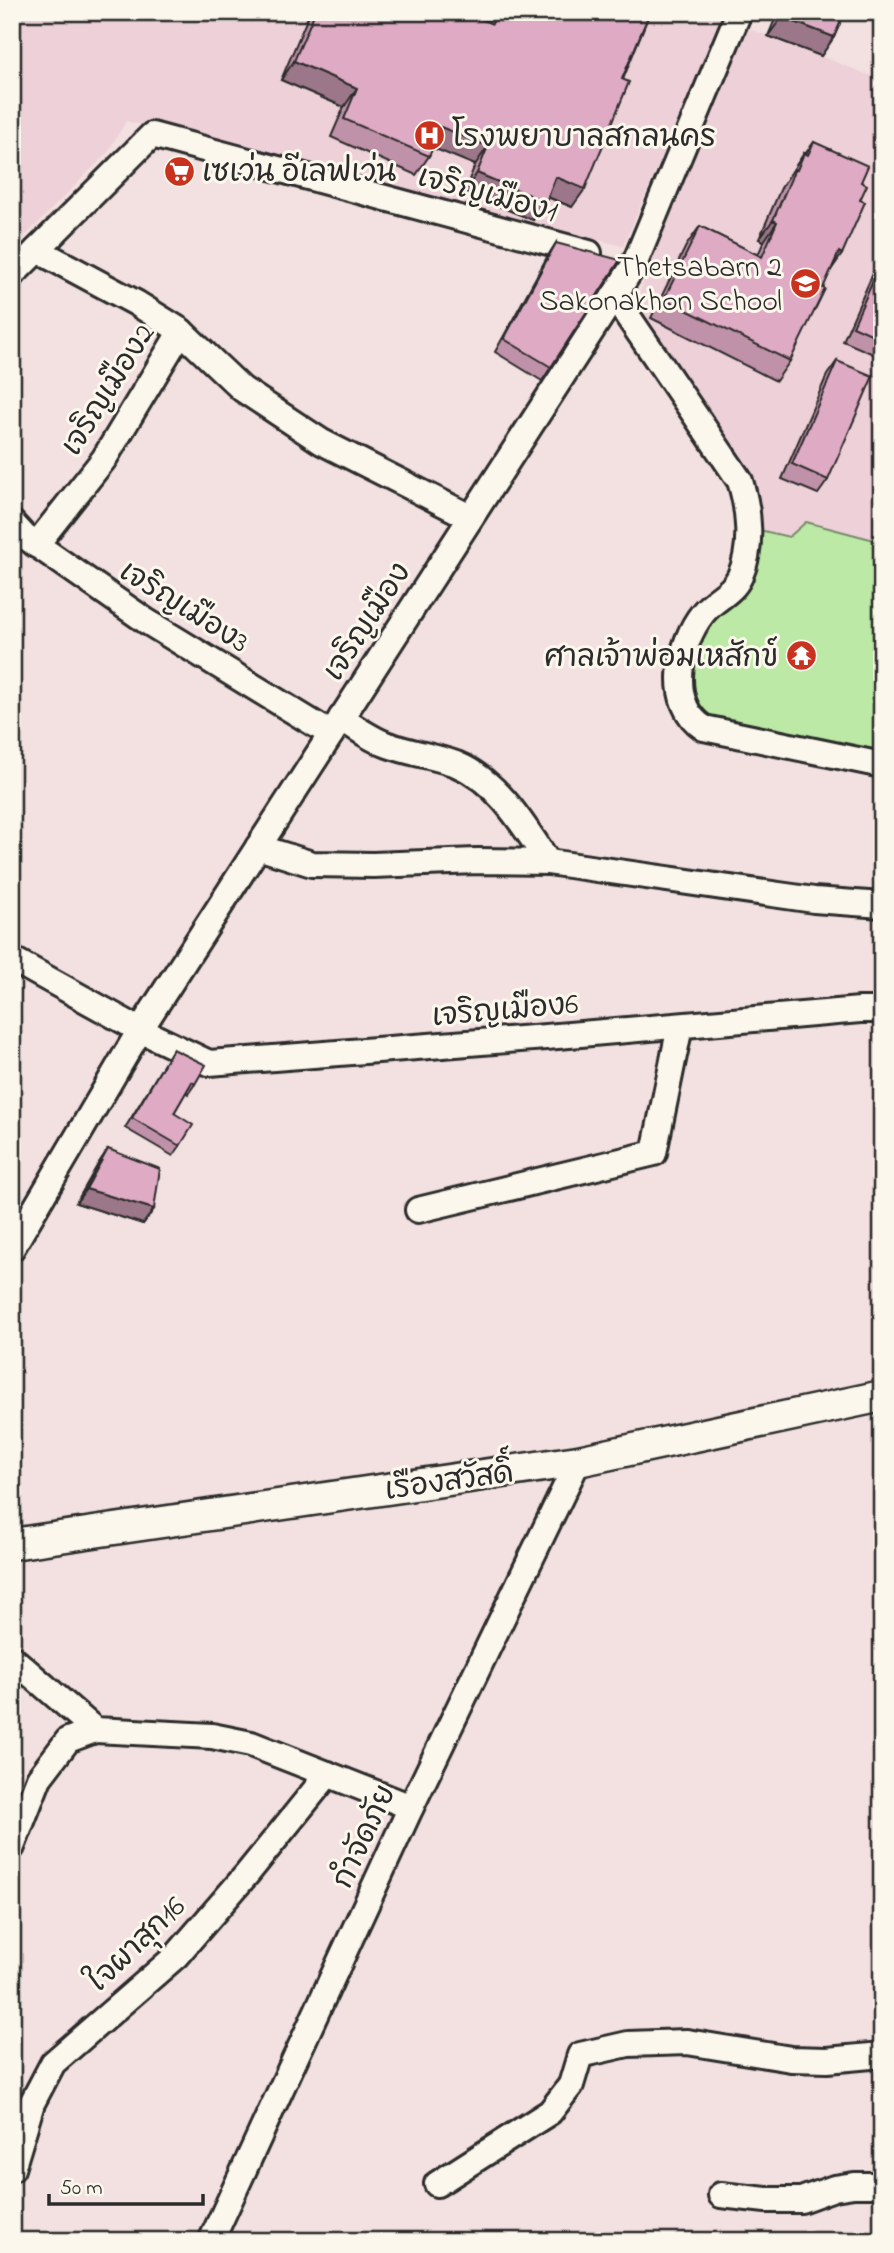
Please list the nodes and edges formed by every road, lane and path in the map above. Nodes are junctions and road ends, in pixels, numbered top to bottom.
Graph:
1 (739, 12) edge
2 (37, 250) junction
3 (634, 265) junction
4 (12, 275) edge
5 (614, 296) junction
6 (181, 331) junction
7 (470, 517) junction
8 (12, 523) edge
9 (36, 545) junction
10 (336, 726) junction
11 (882, 765) edge
12 (258, 848) junction
13 (548, 862) junction
14 (882, 905) edge
15 (12, 959) edge
16 (882, 1010) edge
17 (680, 1026) junction
18 (140, 1030) junction
19 (418, 1210) dead end
20 (12, 1248) edge
21 (882, 1396) edge
22 (578, 1461) junction
23 (12, 1544) edge
24 (12, 1658) edge
25 (95, 1730) junction
26 (328, 1774) junction
27 (411, 1807) junction
28 (12, 1847) edge
29 (882, 2055) edge
30 (12, 2169) edge
31 (438, 2184) dead end
32 (882, 2185) edge
33 (721, 2195) dead end
34 (211, 2241) edge

1 - 3 street, เจริญเมือง
2 - 3 street, เจริญเมือง1
2 - 4 street, เจริญเมือง1
2 - 6 street, เจริญเมือง2
3 - 5 street, เจริญเมือง
5 - 7 street, เจริญเมือง
5 - 11 street
6 - 7 street
6 - 9 street, เจริญเมือง2
7 - 10 street, เจริญเมือง
8 - 9 street, เจริญเมือง3
9 - 10 street, เจริญเมือง3
10 - 12 street, เจริญเมือง
10 - 13 street, เจริญเมือง3
12 - 13 street
12 - 18 street, เจริญเมือง
13 - 14 street
15 - 18 street, เจริญเมือง6
16 - 17 street, เจริญเมือง6
17 - 18 street, เจริญเมือง6
17 - 19 street
18 - 20 street, เจริญเมือง
21 - 22 street, เรืองสวัสดิ์
22 - 23 street, เรืองสวัสดิ์
22 - 27 street, กำจัดภัย
24 - 25 street
25 - 26 street
25 - 28 street
26 - 27 street
26 - 30 street, ใจผาสุก16
27 - 34 street, กำจัดภัย
29 - 31 street
32 - 33 street

